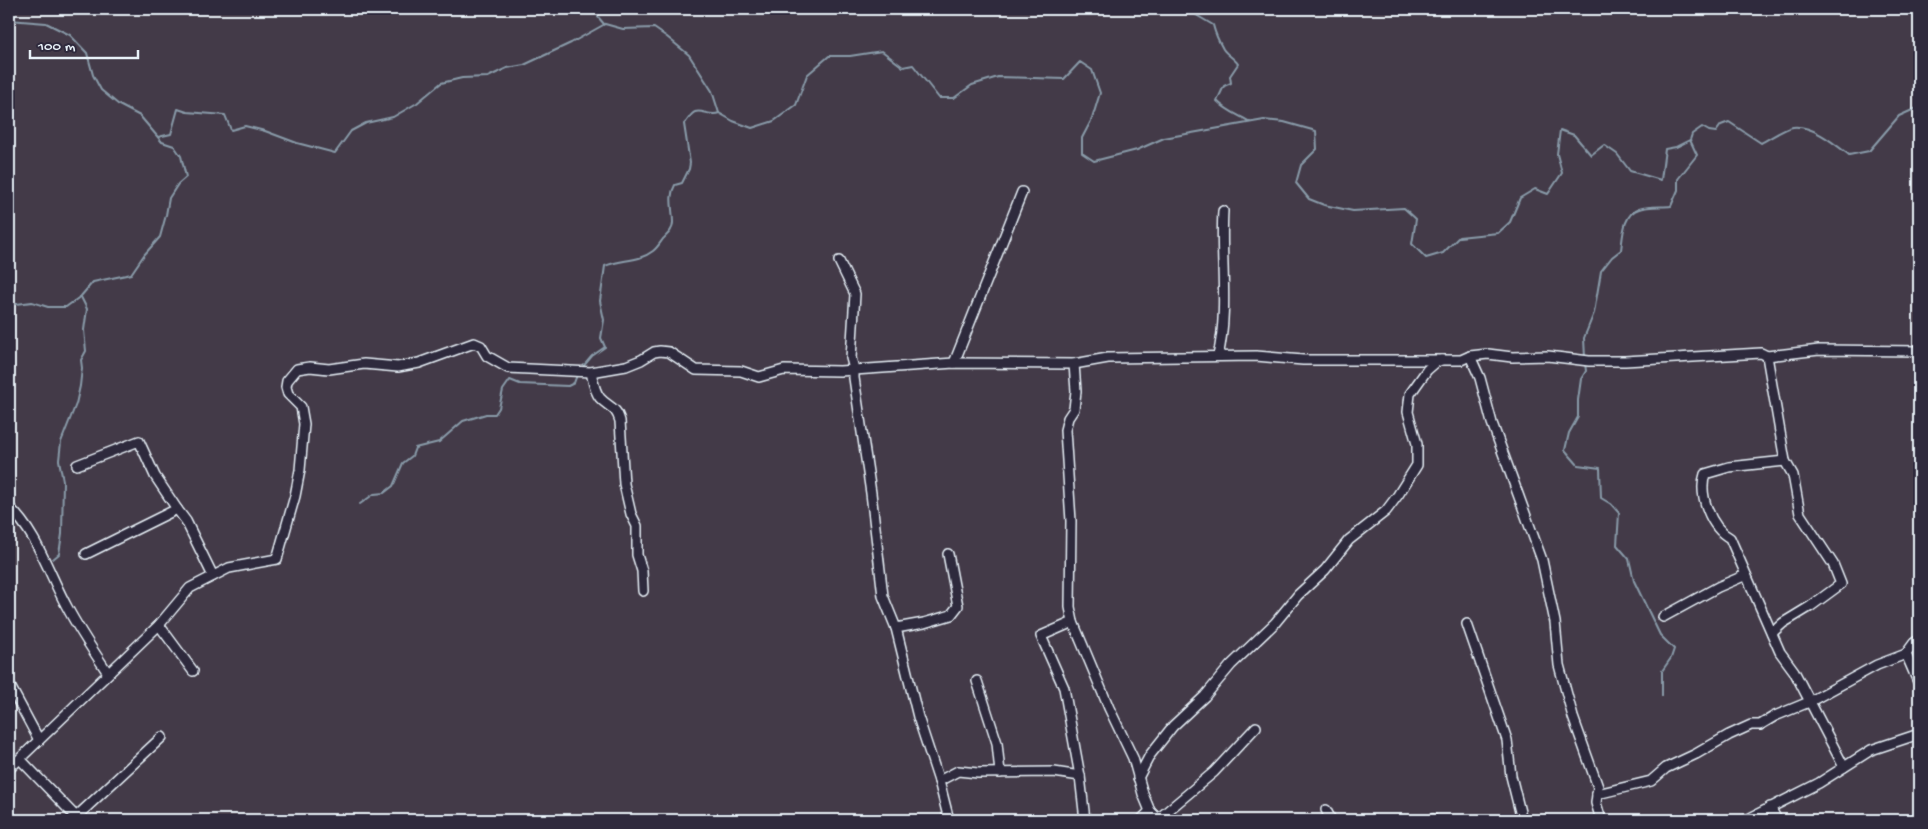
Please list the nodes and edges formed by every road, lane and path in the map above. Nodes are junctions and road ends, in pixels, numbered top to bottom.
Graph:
1 (1022, 192) dead end
2 (1223, 210) dead end
3 (839, 261) dead end
4 (1919, 351) edge
5 (1218, 356) junction
6 (1470, 356) junction
7 (1767, 356) junction
8 (1441, 360) junction
9 (954, 363) junction
10 (1074, 364) junction
11 (854, 369) junction
12 (592, 372) junction
13 (1785, 461) junction
14 (77, 465) dead end
15 (9, 507) edge
16 (177, 510) junction
17 (86, 554) dead end
18 (948, 554) dead end
19 (1746, 575) junction
20 (213, 576) junction
21 (643, 591) dead end
22 (1663, 617) dead end
23 (1073, 622) junction
24 (1467, 624) dead end
25 (159, 625) junction
26 (896, 628) junction
27 (1772, 633) junction
28 (1919, 640) edge
29 (1906, 654) junction
30 (193, 671) dead end
31 (108, 673) junction
32 (977, 681) dead end
33 (9, 684) edge
34 (1919, 684) edge
35 (1809, 702) junction
36 (1256, 727) dead end
37 (1919, 734) edge
38 (162, 737) dead end
39 (39, 740) junction
40 (20, 759) junction
41 (1844, 767) junction
42 (9, 769) edge
43 (1000, 773) junction
44 (1080, 776) junction
45 (1138, 778) junction
46 (939, 781) junction
47 (1597, 794) junction
48 (1770, 807) junction
49 (1326, 810) dead end
50 (1150, 811) junction
51 (78, 818) edge
52 (949, 820) edge
53 (1085, 820) edge
54 (1141, 820) edge
55 (1159, 820) edge
56 (1331, 820) edge
57 (1522, 820) edge
58 (1601, 820) edge
59 (1746, 820) edge
60 (1777, 820) edge

1 - 9 street
2 - 5 street
3 - 11 street
4 - 7 street
5 - 8 street
5 - 10 street
6 - 7 street
6 - 8 street
6 - 47 street
7 - 13 street
8 - 45 street
9 - 10 street
9 - 11 street
10 - 23 street
11 - 12 street
11 - 26 street
12 - 20 street
12 - 21 street
13 - 19 street
13 - 27 street
14 - 16 street
15 - 31 street
16 - 17 street
16 - 20 street
18 - 26 street
19 - 22 street
19 - 27 street
20 - 25 street
23 - 44 street
23 - 45 street
24 - 57 street
25 - 30 street
25 - 31 street
26 - 46 street
27 - 35 street
28 - 29 street
29 - 34 street
29 - 35 street
31 - 39 street
32 - 43 street
33 - 39 street
35 - 41 street
35 - 47 street
36 - 55 street
37 - 41 street
38 - 51 street
39 - 40 street
40 - 42 street
40 - 51 street
41 - 48 street
43 - 44 street
43 - 46 street
44 - 53 street
45 - 50 street
46 - 52 street
47 - 58 street
48 - 59 street
48 - 60 street
49 - 56 street
50 - 54 street
50 - 55 street

